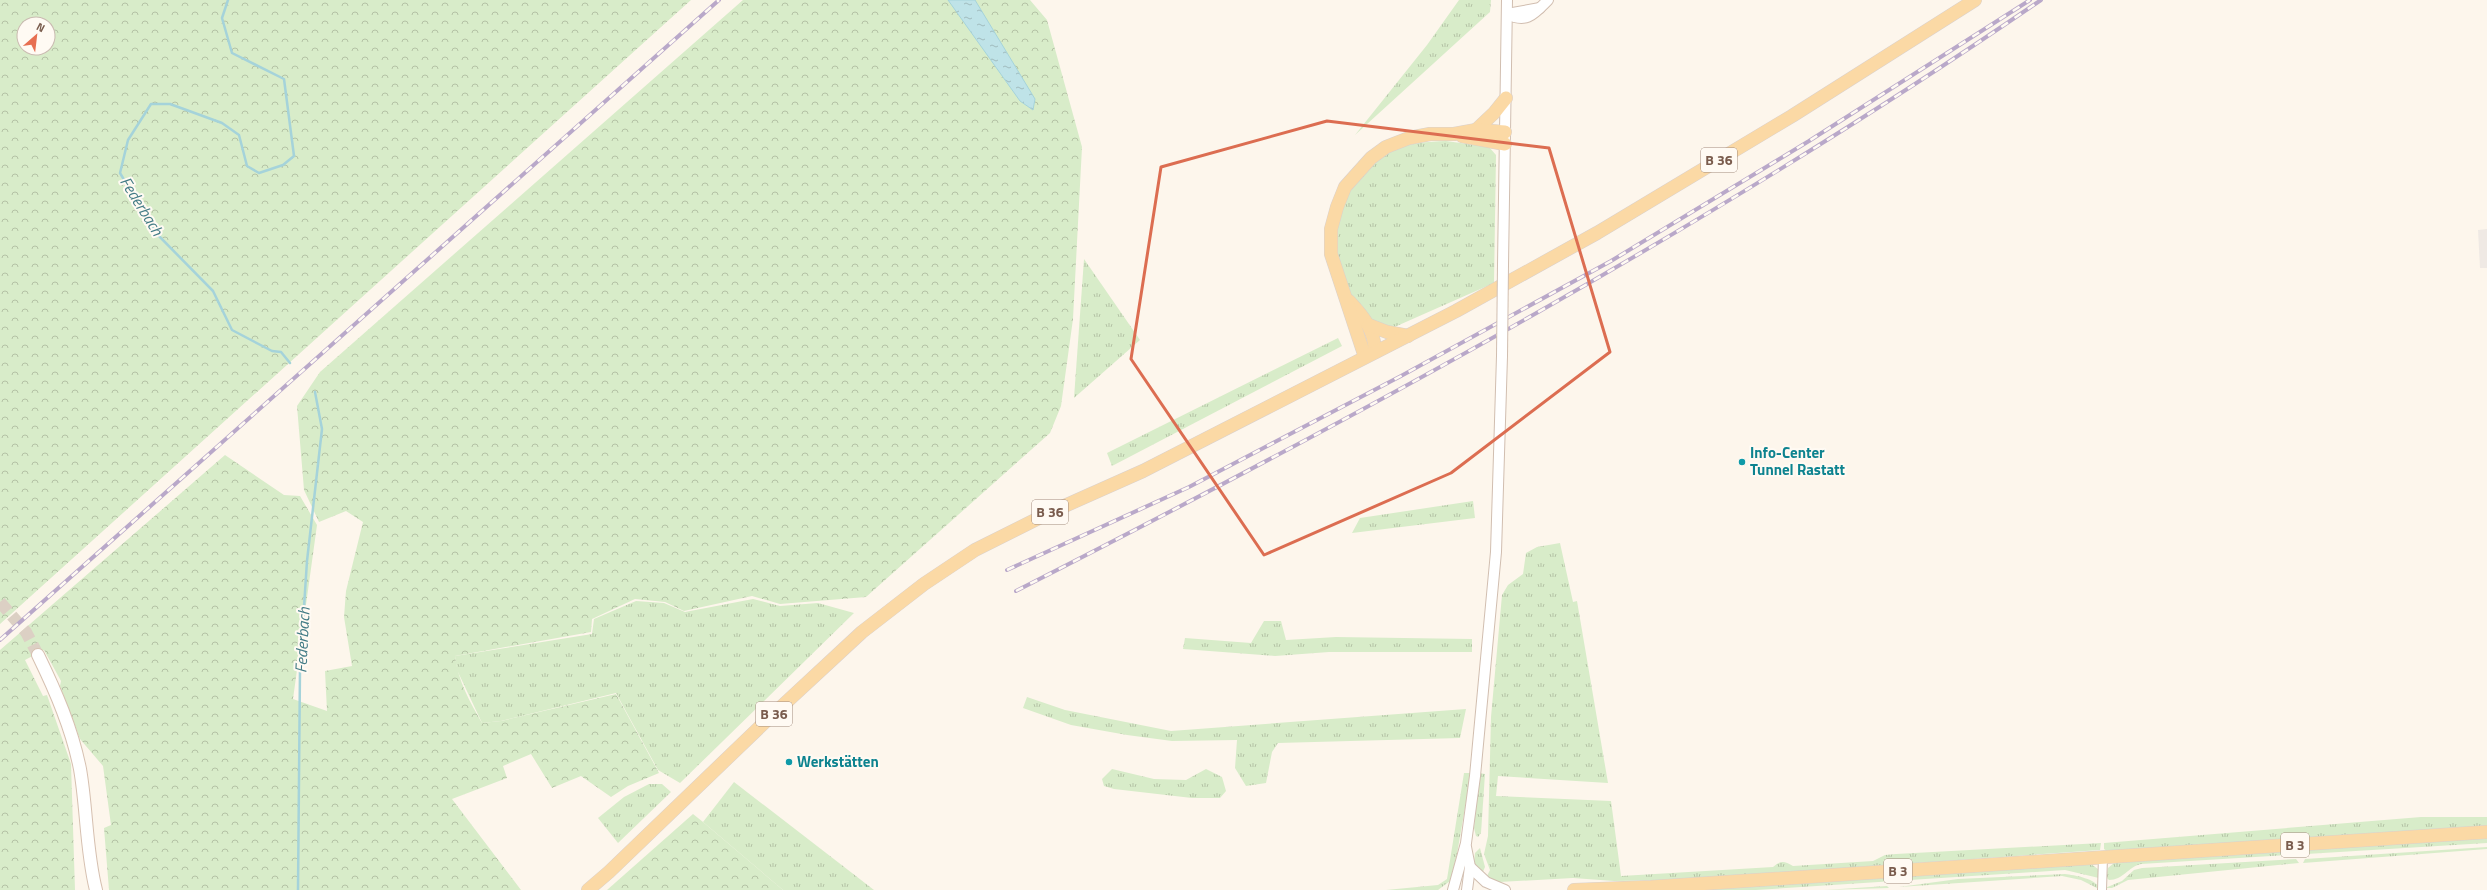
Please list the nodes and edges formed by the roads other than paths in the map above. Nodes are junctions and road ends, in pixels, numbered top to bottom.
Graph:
1 (1507, 0) edge
2 (1975, 0) edge
3 (1544, 4) edge
4 (1507, 14) junction
5 (1506, 98) junction
6 (1476, 130) junction
7 (1454, 134) junction
8 (1505, 138) junction
9 (1345, 297) junction
10 (1369, 325) junction
11 (1408, 336) junction
12 (1370, 355) junction
13 (38, 655) tunnel mouth
14 (2487, 832) edge
15 (1466, 843) junction
16 (2103, 857) junction
17 (1470, 867) junction
18 (91, 869) junction
19 (88, 890) edge
20 (96, 890) edge
21 (588, 890) edge
22 (1453, 890) edge
23 (1467, 890) edge
24 (1505, 890) edge
25 (1574, 890) edge
26 (2102, 890) edge

1 - 4 street
2 - 11 main road, B 36
3 - 4 street
4 - 5 street
5 - 6 main road
5 - 8 street
6 - 7 main road
6 - 8 main road
7 - 8 main road
7 - 9 main road
8 - 15 street, bridge
9 - 10 main road
9 - 12 main road
10 - 11 main road
10 - 12 main road
11 - 12 main road, B 36
12 - 21 main road, B 36
13 - 18 main road
14 - 16 main road, B 3
15 - 17 street
15 - 22 street
16 - 25 main road, B 3
16 - 26 street
17 - 23 street
17 - 24 street
18 - 19 main road
18 - 20 main road

